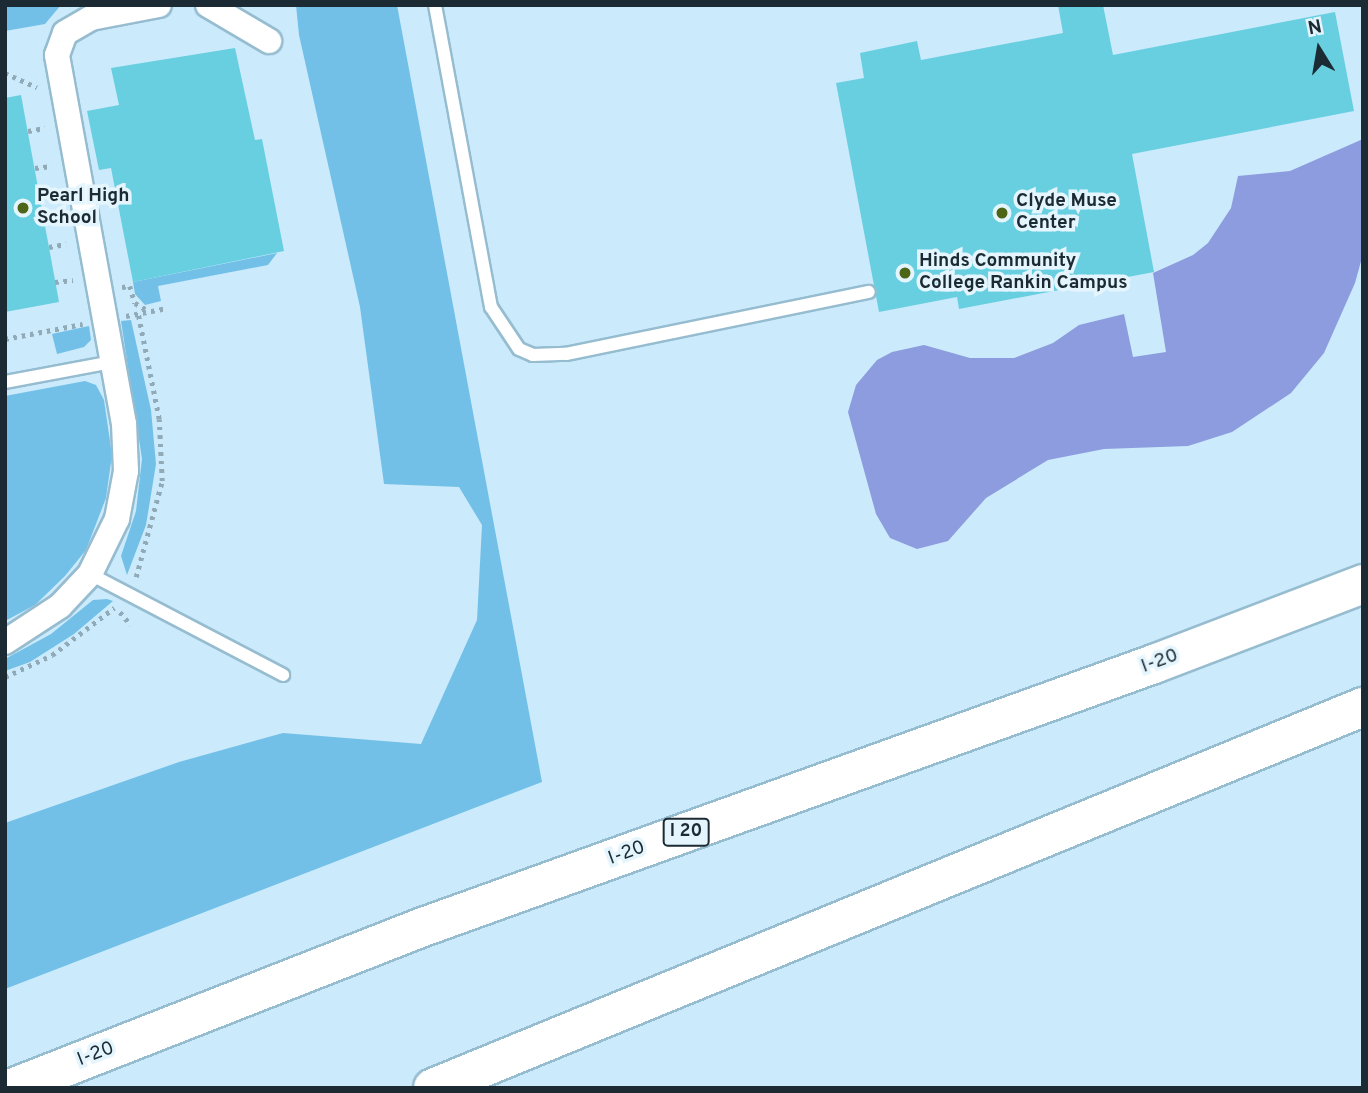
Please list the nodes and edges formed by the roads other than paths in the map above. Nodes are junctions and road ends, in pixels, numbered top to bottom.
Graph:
1 (159, 5) edge
2 (208, 5) edge
3 (435, 5) edge
4 (269, 41) dead end
5 (869, 292) dead end
6 (113, 362) junction
7 (5, 382) edge
8 (90, 574) junction
9 (1363, 584) edge
10 (5, 642) edge
11 (283, 675) dead end
12 (1363, 707) edge
13 (12, 1088) edge
14 (433, 1088) edge

1 - 6 street
2 - 4 street
3 - 5 lane
6 - 7 lane
6 - 8 street
8 - 10 street
8 - 11 lane
9 - 13 highway, I-20 / I 20
12 - 14 highway

